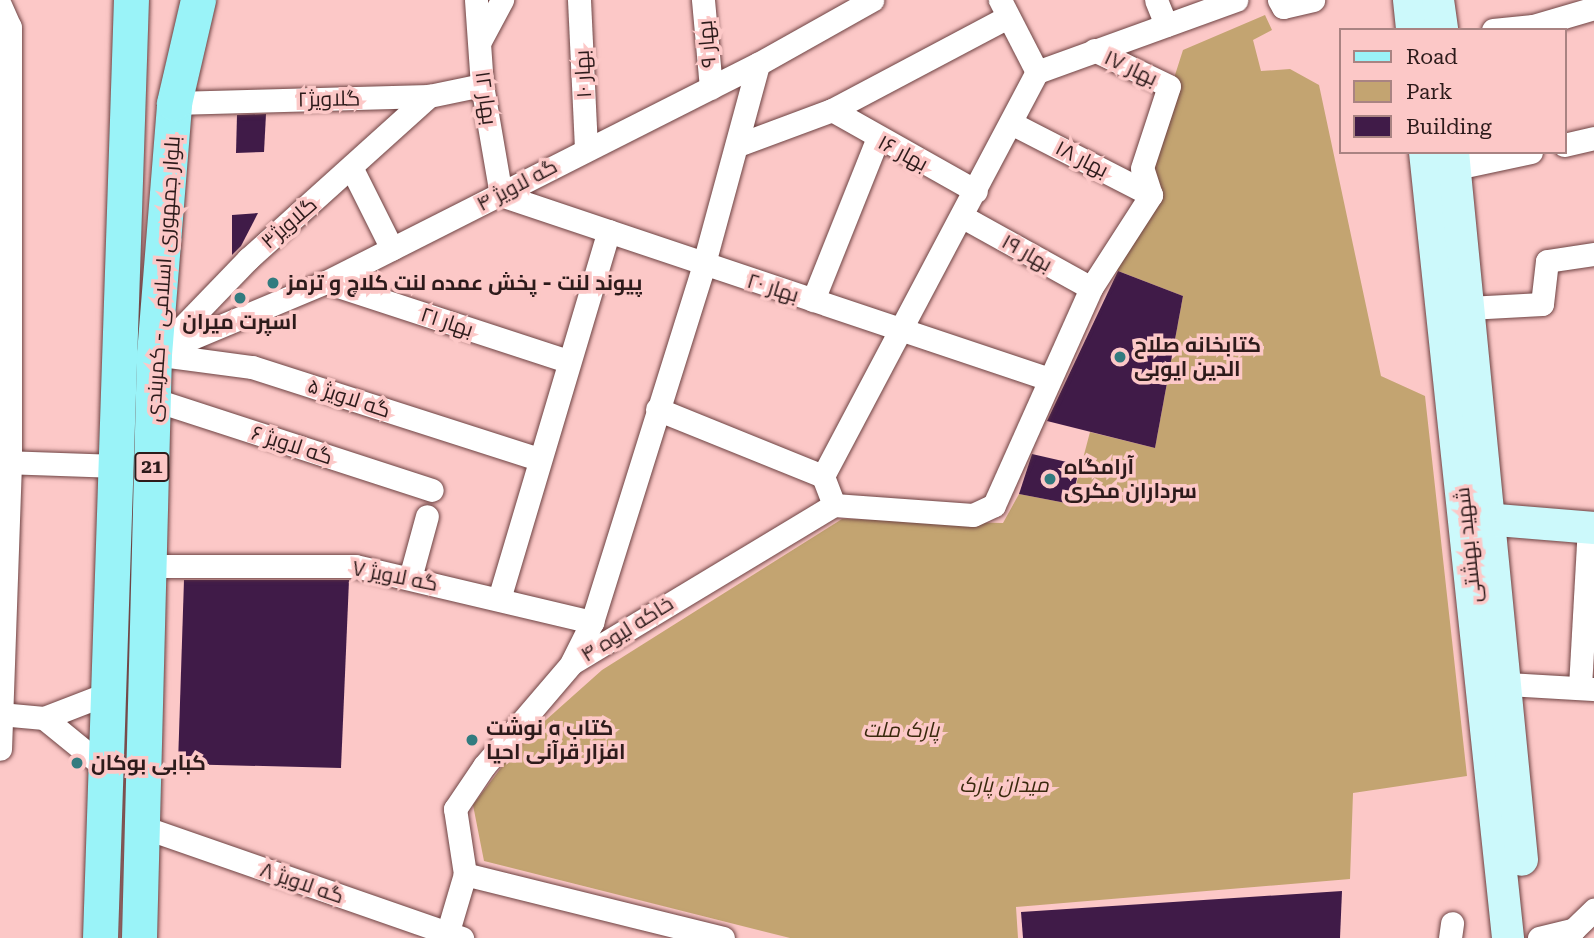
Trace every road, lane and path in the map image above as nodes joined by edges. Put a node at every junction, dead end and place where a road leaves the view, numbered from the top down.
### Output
1 (131, 0) edge
2 (198, 0) edge
3 (476, 0) edge
4 (502, 0) edge
5 (579, 0) edge
6 (703, 0) edge
7 (872, 0) edge
8 (1156, 0) edge
9 (1236, 0) edge
10 (1313, 0) edge
11 (1409, 0) edge
12 (1438, 0) edge
13 (1281, 3) edge
14 (0, 5) edge
15 (843, 8) edge
16 (1004, 8) edge
17 (1594, 8) edge
18 (1166, 26) junction
19 (1412, 28) edge
20 (1442, 28) edge
21 (1513, 28) edge
22 (480, 41) junction
23 (1094, 50) junction
24 (758, 64) junction
25 (1037, 72) junction
26 (482, 85) junction
27 (711, 88) junction
28 (429, 96) junction
29 (174, 103) junction
30 (832, 110) junction
31 (1013, 124) junction
32 (1594, 138) edge
33 (877, 140) junction
34 (738, 145) junction
35 (1566, 145) edge
36 (586, 148) junction
37 (1513, 154) edge
38 (1440, 162) edge
39 (352, 169) junction
40 (976, 191) junction
41 (501, 195) junction
42 (1151, 195) junction
43 (964, 217) junction
44 (609, 231) junction
45 (392, 249) junction
46 (1594, 254) edge
47 (703, 267) junction
48 (326, 282) junction
49 (1090, 288) junction
50 (813, 300) junction
51 (1468, 308) junction
52 (904, 329) junction
53 (154, 354) junction
54 (568, 361) junction
55 (1046, 378) junction
56 (152, 399) junction
57 (657, 409) junction
58 (539, 459) junction
59 (5, 463) edge
60 (113, 466) junction
61 (823, 476) junction
62 (432, 490) dead end
63 (834, 505) junction
64 (427, 516) dead end
65 (1478, 518) junction
66 (1591, 528) edge
67 (152, 566) junction
68 (410, 578) junction
69 (499, 598) junction
70 (592, 622) junction
71 (572, 663) junction
72 (1506, 684) junction
73 (1587, 688) edge
74 (106, 694) junction
75 (2, 715) edge
76 (44, 718) junction
77 (0, 749) edge
78 (104, 766) junction
79 (143, 827) junction
80 (465, 874) junction
81 (1594, 910) edge
82 (452, 936) edge
83 (100, 938) edge
84 (139, 938) edge
85 (723, 938) edge
86 (1508, 938) edge
87 (1530, 938) edge
88 (1539, 938) edge

1 - 60 main road, بلوار جمهوری اسلامی - کمربندی / 21
2 - 29 main road, بلوار جمهوری اسلامی - کمربندی / 21
3 - 22 street, بهار ۱۲
4 - 22 street
5 - 36 street, بهار ۱۰
6 - 27 street, بهار ۹
7 - 15 street, گه لاویژ ۴
8 - 18 street
9 - 18 street
10 - 13 street
11 - 19 main road
12 - 20 main road
14 - 59 street
15 - 24 street, گه لاویژ ۴
16 - 25 street
16 - 30 street
17 - 21 street
18 - 23 street
22 - 26 street, بهار ۱۲
23 - 25 street
23 - 42 street, بهار ۱۷
24 - 27 street, گه لاویژ ۴
24 - 34 street
25 - 31 street
26 - 28 street, گلاویژ۲
26 - 41 street, بهار ۱۲
27 - 36 street, گه لاویژ ۴
28 - 29 street, گلاویژ۲
28 - 39 street, گلاویژ۳
29 - 53 main road, بلوار جمهوری اسلامی - کمربندی / 21
30 - 33 street, بهار ۱۶
30 - 34 street
31 - 40 street
31 - 42 street, بهار ۱۸
32 - 35 street
33 - 40 street, بهار ۱۶
33 - 50 street
34 - 47 street
36 - 41 street, گه لاویژ ۴
37 - 38 street
38 - 51 main road, شهید بهشتی
38 - 65 main road, شهید بهشتی
39 - 45 street
39 - 53 street, گلاویژ۳
40 - 43 street
41 - 44 street, بهار ۲۰
41 - 45 street, گه لاویژ ۴
42 - 49 street
43 - 49 street, بهار ۱۹
43 - 52 street
44 - 47 street, بهار ۲۰
44 - 54 street
45 - 48 street, گه لاویژ ۴
46 - 51 street
47 - 50 street, بهار ۲۰
47 - 57 street
48 - 53 street, گه لاویژ ۴
48 - 54 street, بهار ۲۱
49 - 55 street
50 - 52 street, بهار ۲۰
51 - 65 main road, شهید بهشتی
52 - 55 street, بهار ۲۰
52 - 61 street
53 - 56 main road, بلوار جمهوری اسلامی - کمربندی / 21
53 - 58 street, گه لاویژ ۵
54 - 58 street
55 - 63 street
56 - 62 street, گه لاویژ ۶
56 - 67 main road, بلوار جمهوری اسلامی - کمربندی / 21
57 - 61 street
57 - 70 street
58 - 69 street
59 - 60 street
59 - 75 street
60 - 74 main road, بلوار جمهوری اسلامی - کمربندی / 21
61 - 63 street
63 - 71 street, خاکه لیوه ۴
64 - 68 street
65 - 66 main road
65 - 72 main road, شهید بهشتی
65 - 86 main road, شهید بهشتی
66 - 73 street
67 - 68 street, گه لاویژ ۷
67 - 79 main road, بلوار جمهوری اسلامی - کمربندی / 21
68 - 69 street, گه لاویژ ۷
69 - 70 street, گه لاویژ ۷
70 - 71 street
71 - 80 street, خاکه لیوه ۴
72 - 73 street
72 - 87 main road, شهید بهشتی
74 - 76 street
74 - 78 main road, بلوار جمهوری اسلامی - کمربندی / 21
75 - 76 street
75 - 77 street
76 - 78 street
78 - 83 main road, بلوار جمهوری اسلامی - کمربندی / 21
79 - 82 street, گه لاویژ ۸
79 - 84 main road, بلوار جمهوری اسلامی - کمربندی / 21
80 - 82 street
80 - 85 street
81 - 88 street

